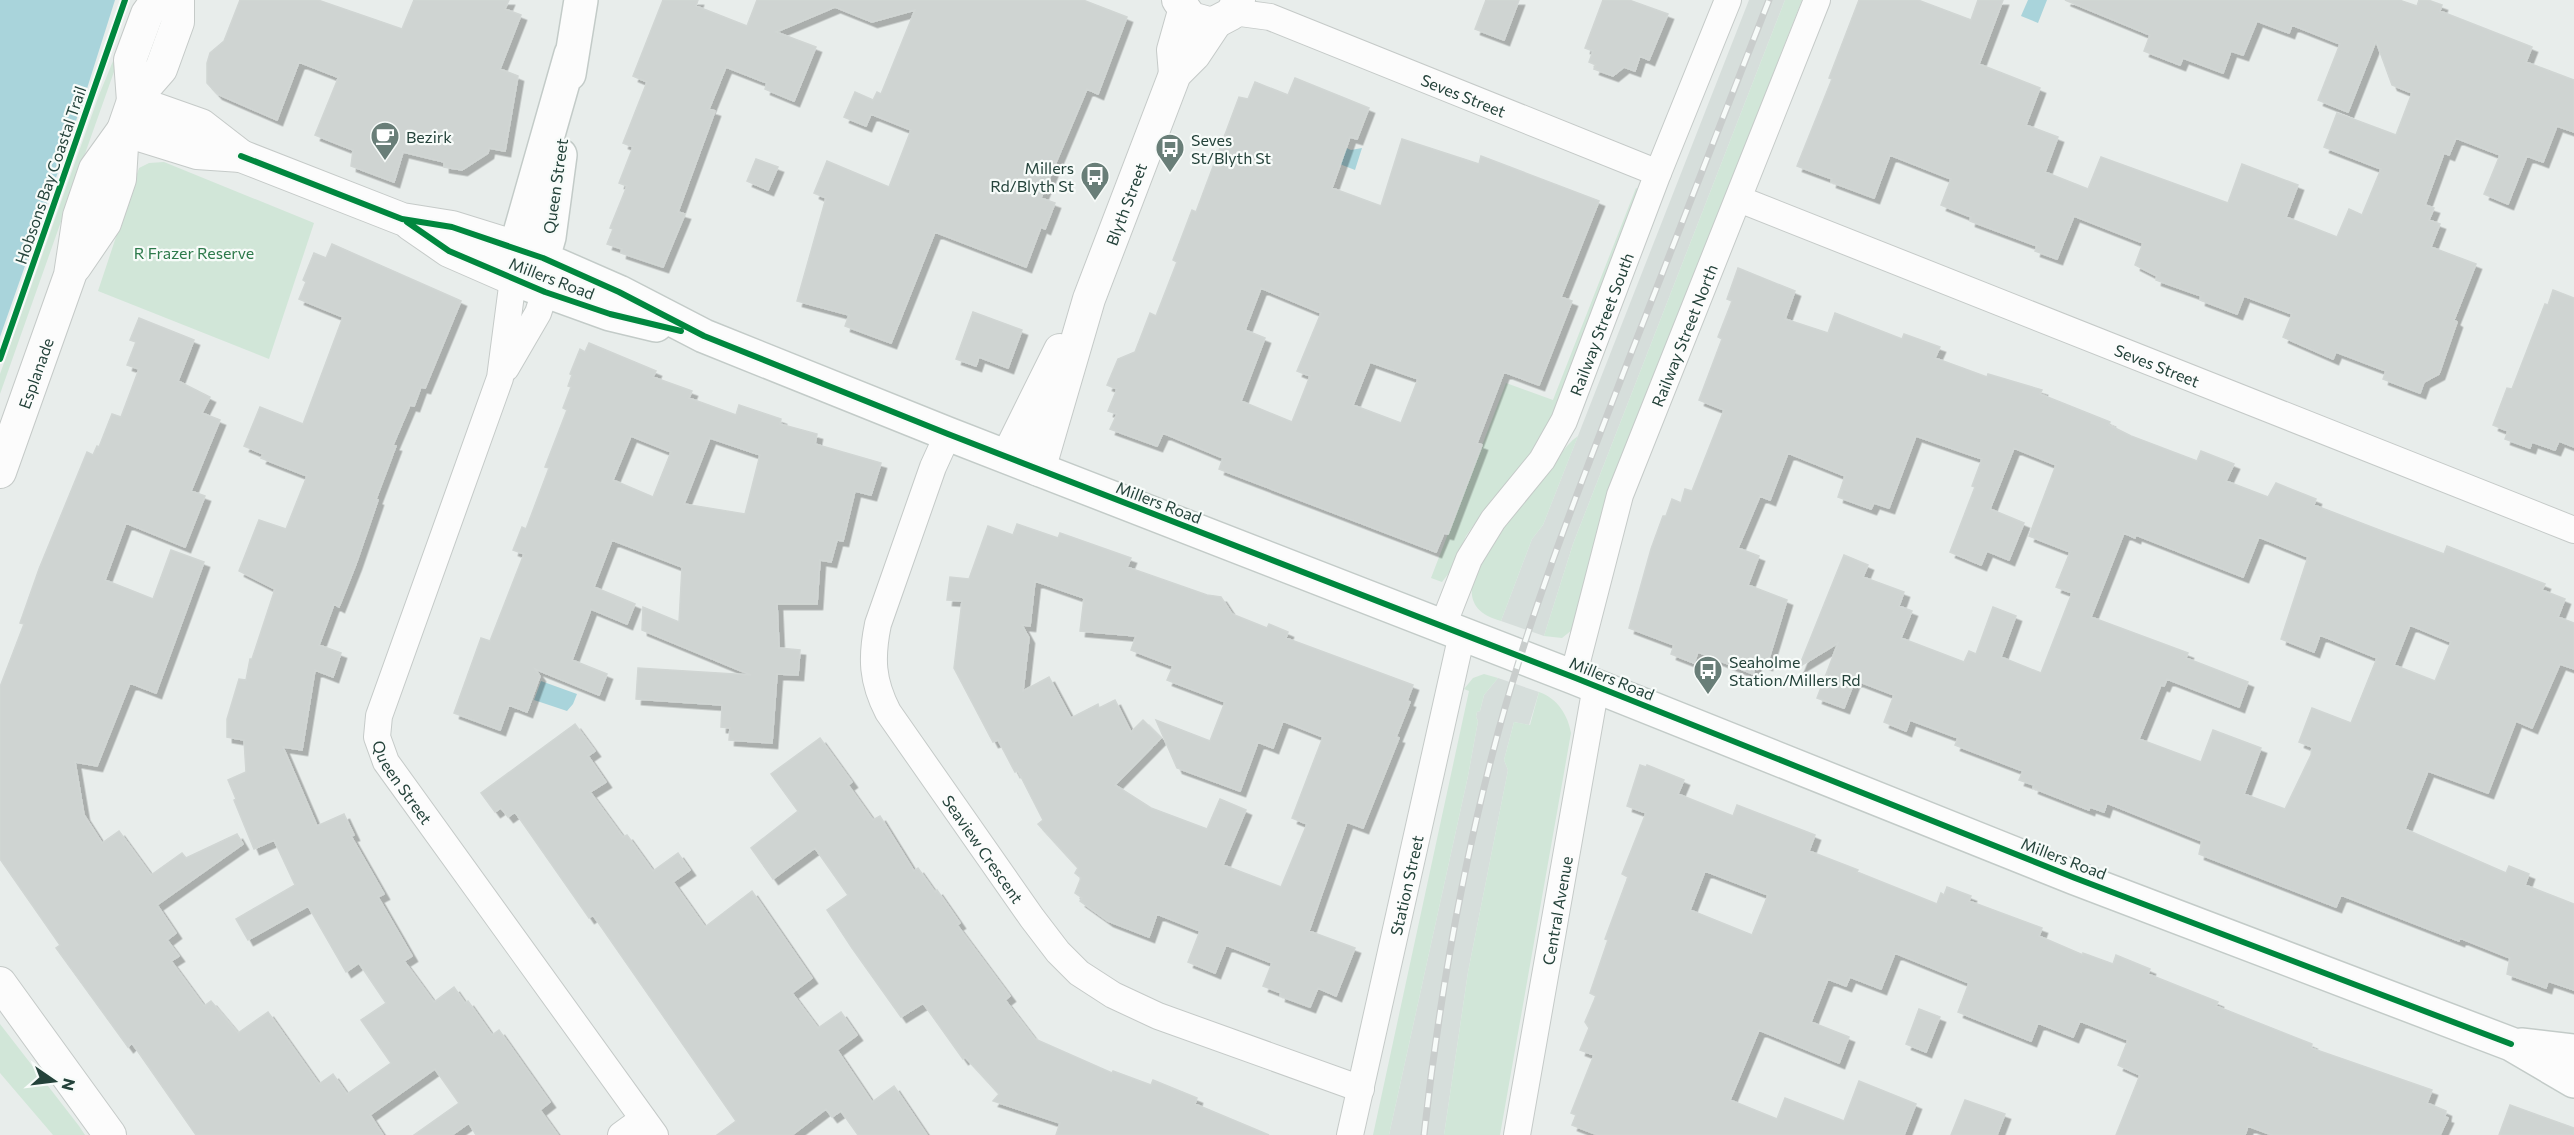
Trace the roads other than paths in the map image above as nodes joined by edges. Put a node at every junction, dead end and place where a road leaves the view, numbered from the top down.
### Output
1 (157, 0) edge
2 (178, 0) edge
3 (581, 0) edge
4 (1728, 0) edge
5 (1817, 0) edge
6 (1181, 6) edge
7 (1242, 10) edge
8 (1175, 74) junction
9 (133, 100) junction
10 (123, 130) junction
11 (241, 156) junction
12 (1658, 173) junction
13 (1739, 199) junction
14 (524, 261) junction
15 (545, 292) junction
16 (1089, 299) junction
17 (704, 336) junction
18 (500, 378) junction
19 (948, 434) junction
20 (1007, 457) junction
21 (1039, 470) junction
22 (0, 472) edge
23 (2574, 530) edge
24 (1452, 631) junction
25 (1584, 681) junction
26 (0, 983) edge
27 (2511, 1044) junction
28 (2574, 1051) edge
29 (2574, 1082) edge
30 (1361, 1089) junction
31 (649, 1127) edge
32 (110, 1135) edge
33 (621, 1135) edge
34 (1350, 1135) edge
35 (1517, 1135) edge

1 - 9 street, Esplanade
2 - 9 street, Esplanade
3 - 14 main road, Queen Street
4 - 12 street, Railway Street South
5 - 13 street, Railway Street North
6 - 7 street
6 - 8 street, Blyth Street
7 - 8 street, Blyth Street
7 - 12 street, Seves Street
8 - 16 street, Blyth Street
9 - 10 street, Esplanade
9 - 11 street, Millers Road
10 - 11 street, Millers Road
10 - 22 street, Esplanade
11 - 14 street, Millers Road
12 - 24 street, Railway Street South
13 - 23 street, Seves Street
13 - 25 street, Railway Street North
14 - 15 main road, Queen Street
14 - 17 main road, Millers Road
14 - 18 street, Queen Street
15 - 17 main road, Millers Road
15 - 18 street, Queen Street
16 - 20 street, Blyth Street
16 - 21 street, Blyth Street
17 - 19 main road, Millers Road
18 - 31 street, Queen Street
19 - 20 main road, Millers Road
19 - 30 street, Seaview Crescent
20 - 21 main road, Millers Road
21 - 24 main road, Millers Road
24 - 25 main road, Millers Road
24 - 30 street, Station Street
25 - 27 main road, Millers Road
25 - 35 street, Central Avenue
26 - 32 street
27 - 28 main road, Millers Road
27 - 29 main road, Millers Road
30 - 34 street, Station Street
31 - 33 street

